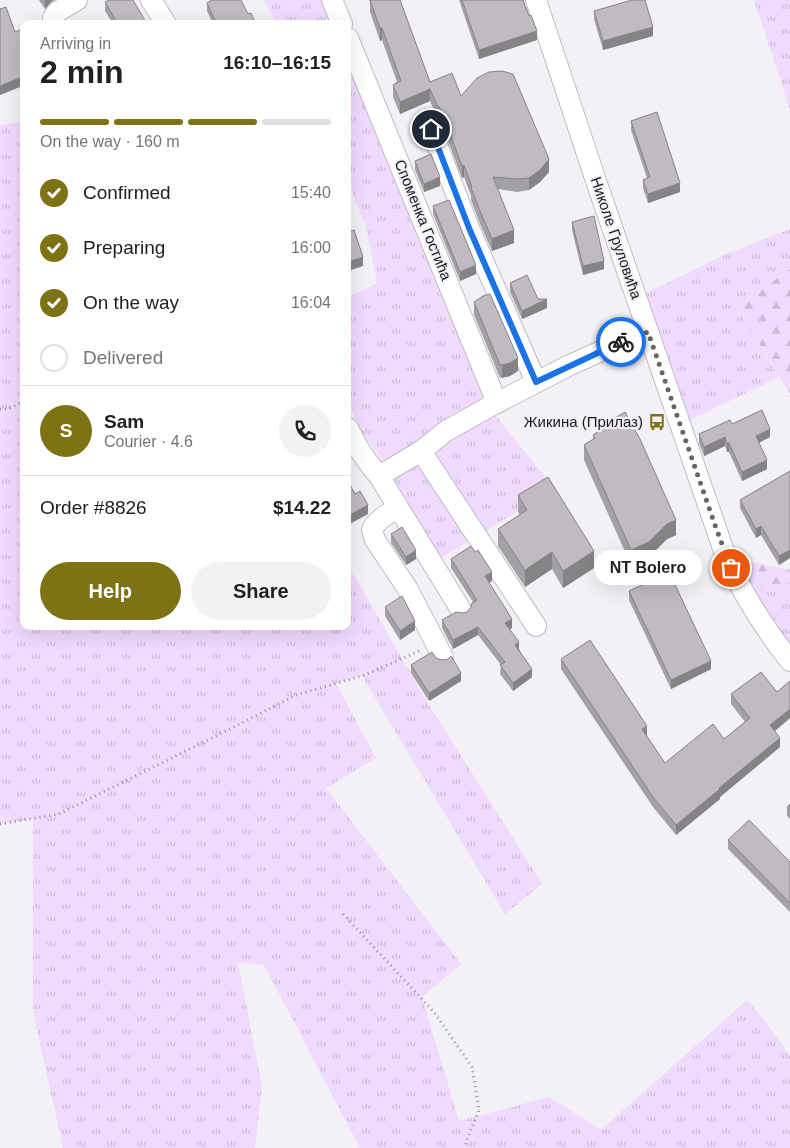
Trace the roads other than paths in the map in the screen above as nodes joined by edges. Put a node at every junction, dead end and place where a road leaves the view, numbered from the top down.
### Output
1 (77, 0) edge
2 (151, 0) edge
3 (332, 0) edge
4 (536, 0) edge
5 (53, 20) edge
6 (164, 20) edge
7 (340, 20) edge
8 (351, 45) edge
9 (431, 129) dead end
10 (648, 332) junction
11 (536, 382) junction
12 (497, 402) junction
13 (351, 435) edge
14 (421, 451) junction
15 (379, 476) junction
16 (398, 508) junction
17 (462, 610) dead end
18 (536, 626) dead end
19 (440, 651) road end
20 (790, 661) edge

1 - 5 street
2 - 6 street
3 - 7 street
4 - 10 street, Николе Груловића
8 - 12 street, Споменка Гостића
9 - 11 street
10 - 11 street
10 - 20 street, Николе Груловића
11 - 12 street
12 - 14 street
13 - 15 street
14 - 15 street
14 - 18 street
15 - 16 street
16 - 17 street
16 - 19 street

